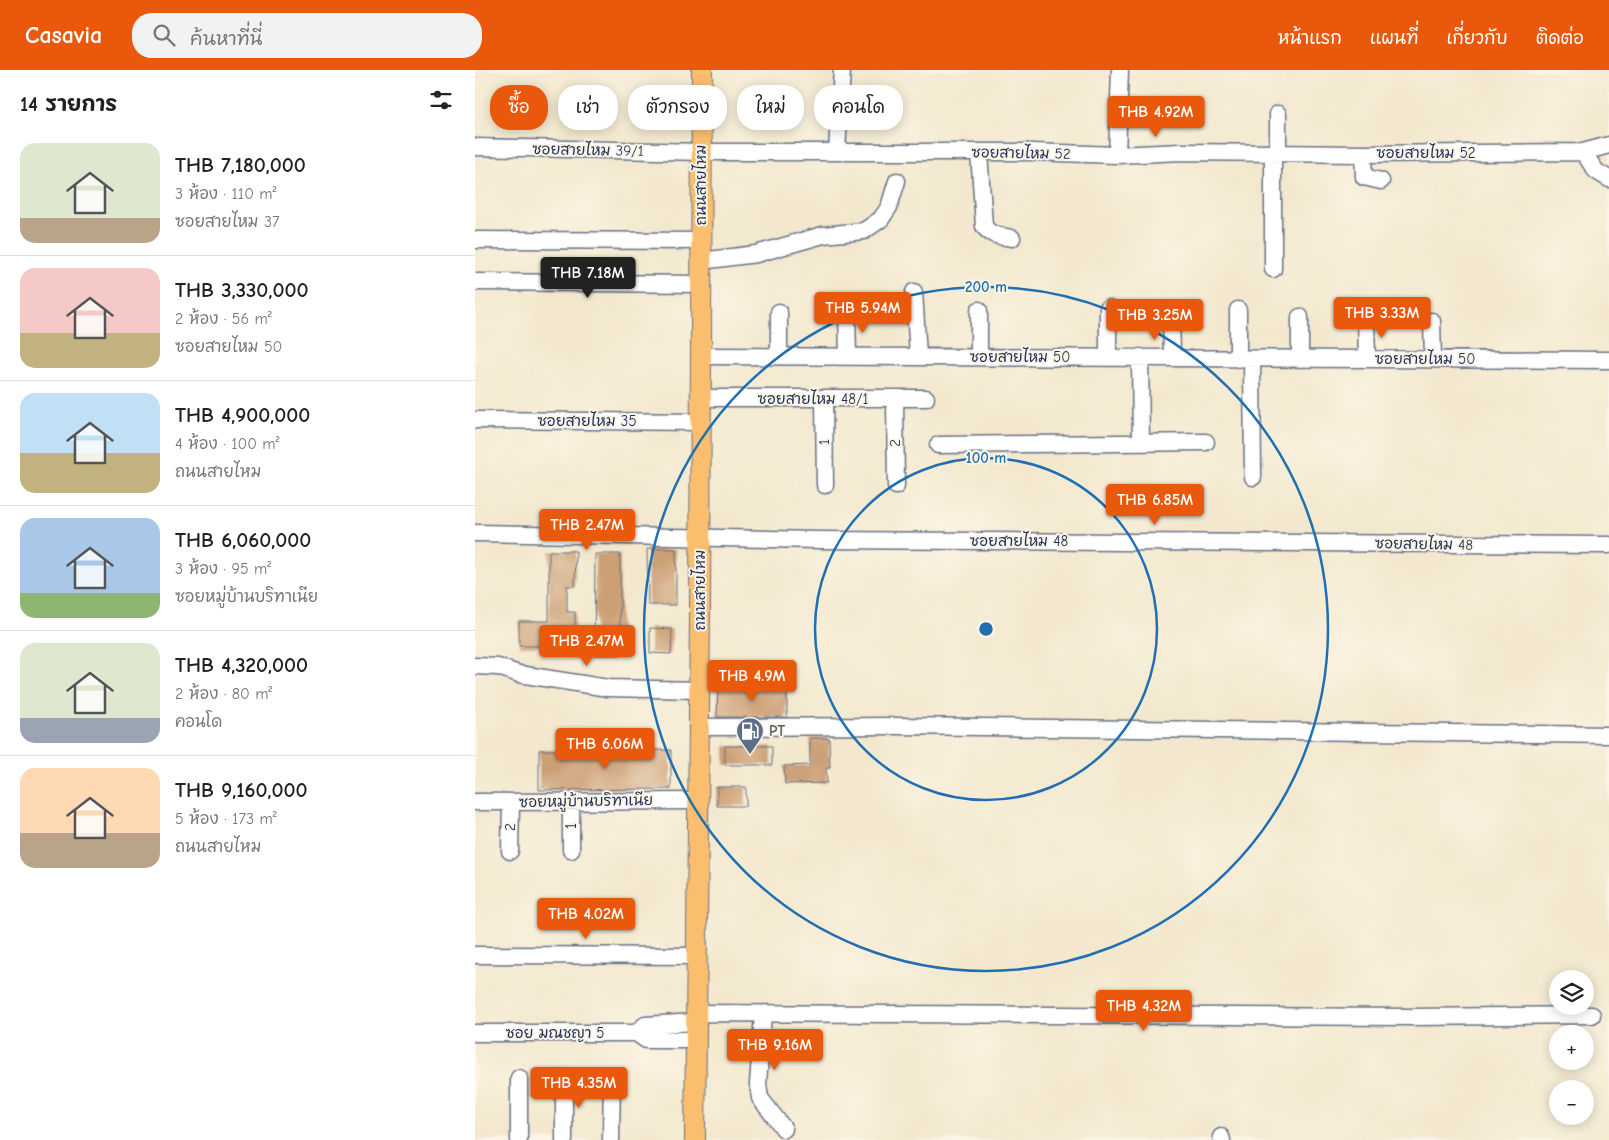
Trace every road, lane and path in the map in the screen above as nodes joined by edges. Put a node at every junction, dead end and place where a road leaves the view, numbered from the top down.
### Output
1 (702, 70) edge
2 (842, 70) edge
3 (1120, 70) edge
4 (1278, 114) dead end
5 (1609, 145) edge
6 (475, 147) edge
7 (837, 151) junction
8 (701, 152) junction
9 (979, 152) junction
10 (1583, 152) junction
11 (1276, 153) junction
12 (1363, 154) junction
13 (1117, 155) junction
14 (1609, 179) edge
15 (897, 181) dead end
16 (1381, 181) dead end
17 (1012, 238) dead end
18 (475, 240) edge
19 (701, 241) junction
20 (701, 261) junction
21 (1273, 269) dead end
22 (475, 282) edge
23 (701, 284) junction
24 (914, 292) dead end
25 (1108, 308) dead end
26 (979, 310) dead end
27 (1238, 310) dead end
28 (779, 312) dead end
29 (847, 312) dead end
30 (1171, 312) dead end
31 (1301, 317) dead end
32 (1366, 319) dead end
33 (1432, 321) dead end
34 (701, 356) junction
35 (779, 356) junction
36 (918, 356) junction
37 (848, 357) junction
38 (979, 357) junction
39 (1108, 357) junction
40 (1140, 357) junction
41 (1172, 357) junction
42 (1245, 359) junction
43 (1300, 359) junction
44 (1367, 359) junction
45 (1433, 360) junction
46 (1609, 360) edge
47 (700, 398) junction
48 (925, 398) dead end
49 (824, 399) junction
50 (895, 399) junction
51 (475, 420) edge
52 (700, 422) junction
53 (1206, 442) dead end
54 (1141, 443) junction
55 (938, 445) dead end
56 (1253, 477) dead end
57 (825, 485) dead end
58 (896, 486) dead end
59 (475, 533) edge
60 (700, 538) junction
61 (1609, 545) edge
62 (475, 666) edge
63 (699, 690) junction
64 (698, 727) junction
65 (1609, 735) edge
66 (698, 801) junction
67 (475, 802) edge
68 (511, 802) junction
69 (571, 802) junction
70 (571, 850) dead end
71 (510, 851) dead end
72 (475, 955) edge
73 (696, 956) junction
74 (763, 1014) junction
75 (1593, 1015) dead end
76 (696, 1025) junction
77 (475, 1032) edge
78 (519, 1078) dead end
79 (563, 1078) dead end
80 (612, 1078) dead end
81 (784, 1129) dead end
82 (519, 1140) edge
83 (564, 1140) edge
84 (611, 1140) edge
85 (695, 1140) edge

1 - 8 main road, ถนนสายไหม
2 - 7 street
3 - 13 street
4 - 11 street
5 - 10 street, ซอยสายไหม 52
6 - 8 street, ซอยสายไหม 39/1
7 - 8 street, ซอยสายไหม 52
7 - 9 street, ซอยสายไหม 52
8 - 19 main road, ถนนสายไหม
9 - 13 street, ซอยสายไหม 52
9 - 17 street
10 - 12 street, ซอยสายไหม 52
10 - 14 street
11 - 12 street, ซอยสายไหม 52
11 - 13 street, ซอยสายไหม 52
11 - 21 street
12 - 16 street
15 - 20 street
18 - 19 street
19 - 20 main road, ถนนสายไหม
20 - 23 main road, ถนนสายไหม
22 - 23 street
23 - 34 main road, ถนนสายไหม
24 - 36 street
25 - 39 street
26 - 38 street
27 - 42 street
28 - 35 street
29 - 37 street
30 - 41 street
31 - 43 street
32 - 44 street
33 - 45 street
34 - 35 street, ซอยสายไหม 50
34 - 47 main road, ถนนสายไหม
35 - 37 street, ซอยสายไหม 50
36 - 37 street, ซอยสายไหม 50
36 - 38 street, ซอยสายไหม 50
38 - 39 street, ซอยสายไหม 50
39 - 40 street, ซอยสายไหม 50
40 - 41 street, ซอยสายไหม 50
40 - 54 street
41 - 42 street, ซอยสายไหม 50
42 - 43 street, ซอยสายไหม 50
42 - 56 street
43 - 44 street, ซอยสายไหม 50
44 - 45 street, ซอยสายไหม 50
45 - 46 street, ซอยสายไหม 50
47 - 49 street, ซอยสายไหม 48/1
47 - 52 main road, ถนนสายไหม
48 - 50 street, ซอยสายไหม 48/1
49 - 50 street, ซอยสายไหม 48/1
49 - 57 street, 1
50 - 58 street, 2
51 - 52 street, ซอยสายไหม 35
52 - 60 main road, ถนนสายไหม
53 - 54 street
54 - 55 street
59 - 60 street, ซอยสายไหม 48
60 - 61 street, ซอยสายไหม 48
60 - 63 main road, ถนนสายไหม
62 - 63 street
63 - 64 main road, ถนนสายไหม
64 - 65 street
64 - 66 main road, ถนนสายไหม
66 - 69 street, ซอยหมู่บ้านบริทาเนีย
66 - 73 main road, ถนนสายไหม
67 - 68 street, ซอยหมู่บ้านบริทาเนีย
68 - 69 street, ซอยหมู่บ้านบริทาเนีย
68 - 71 street, 2
69 - 70 street, 1
72 - 73 street
73 - 76 main road, ถนนสายไหม
74 - 75 street, ซอย มณชญา 5
74 - 76 street, ซอย มณชญา 5
74 - 81 street
76 - 77 street, ซอย มณชญา 5
76 - 85 main road, ถนนสายไหม
78 - 82 street
79 - 83 street
80 - 84 street

